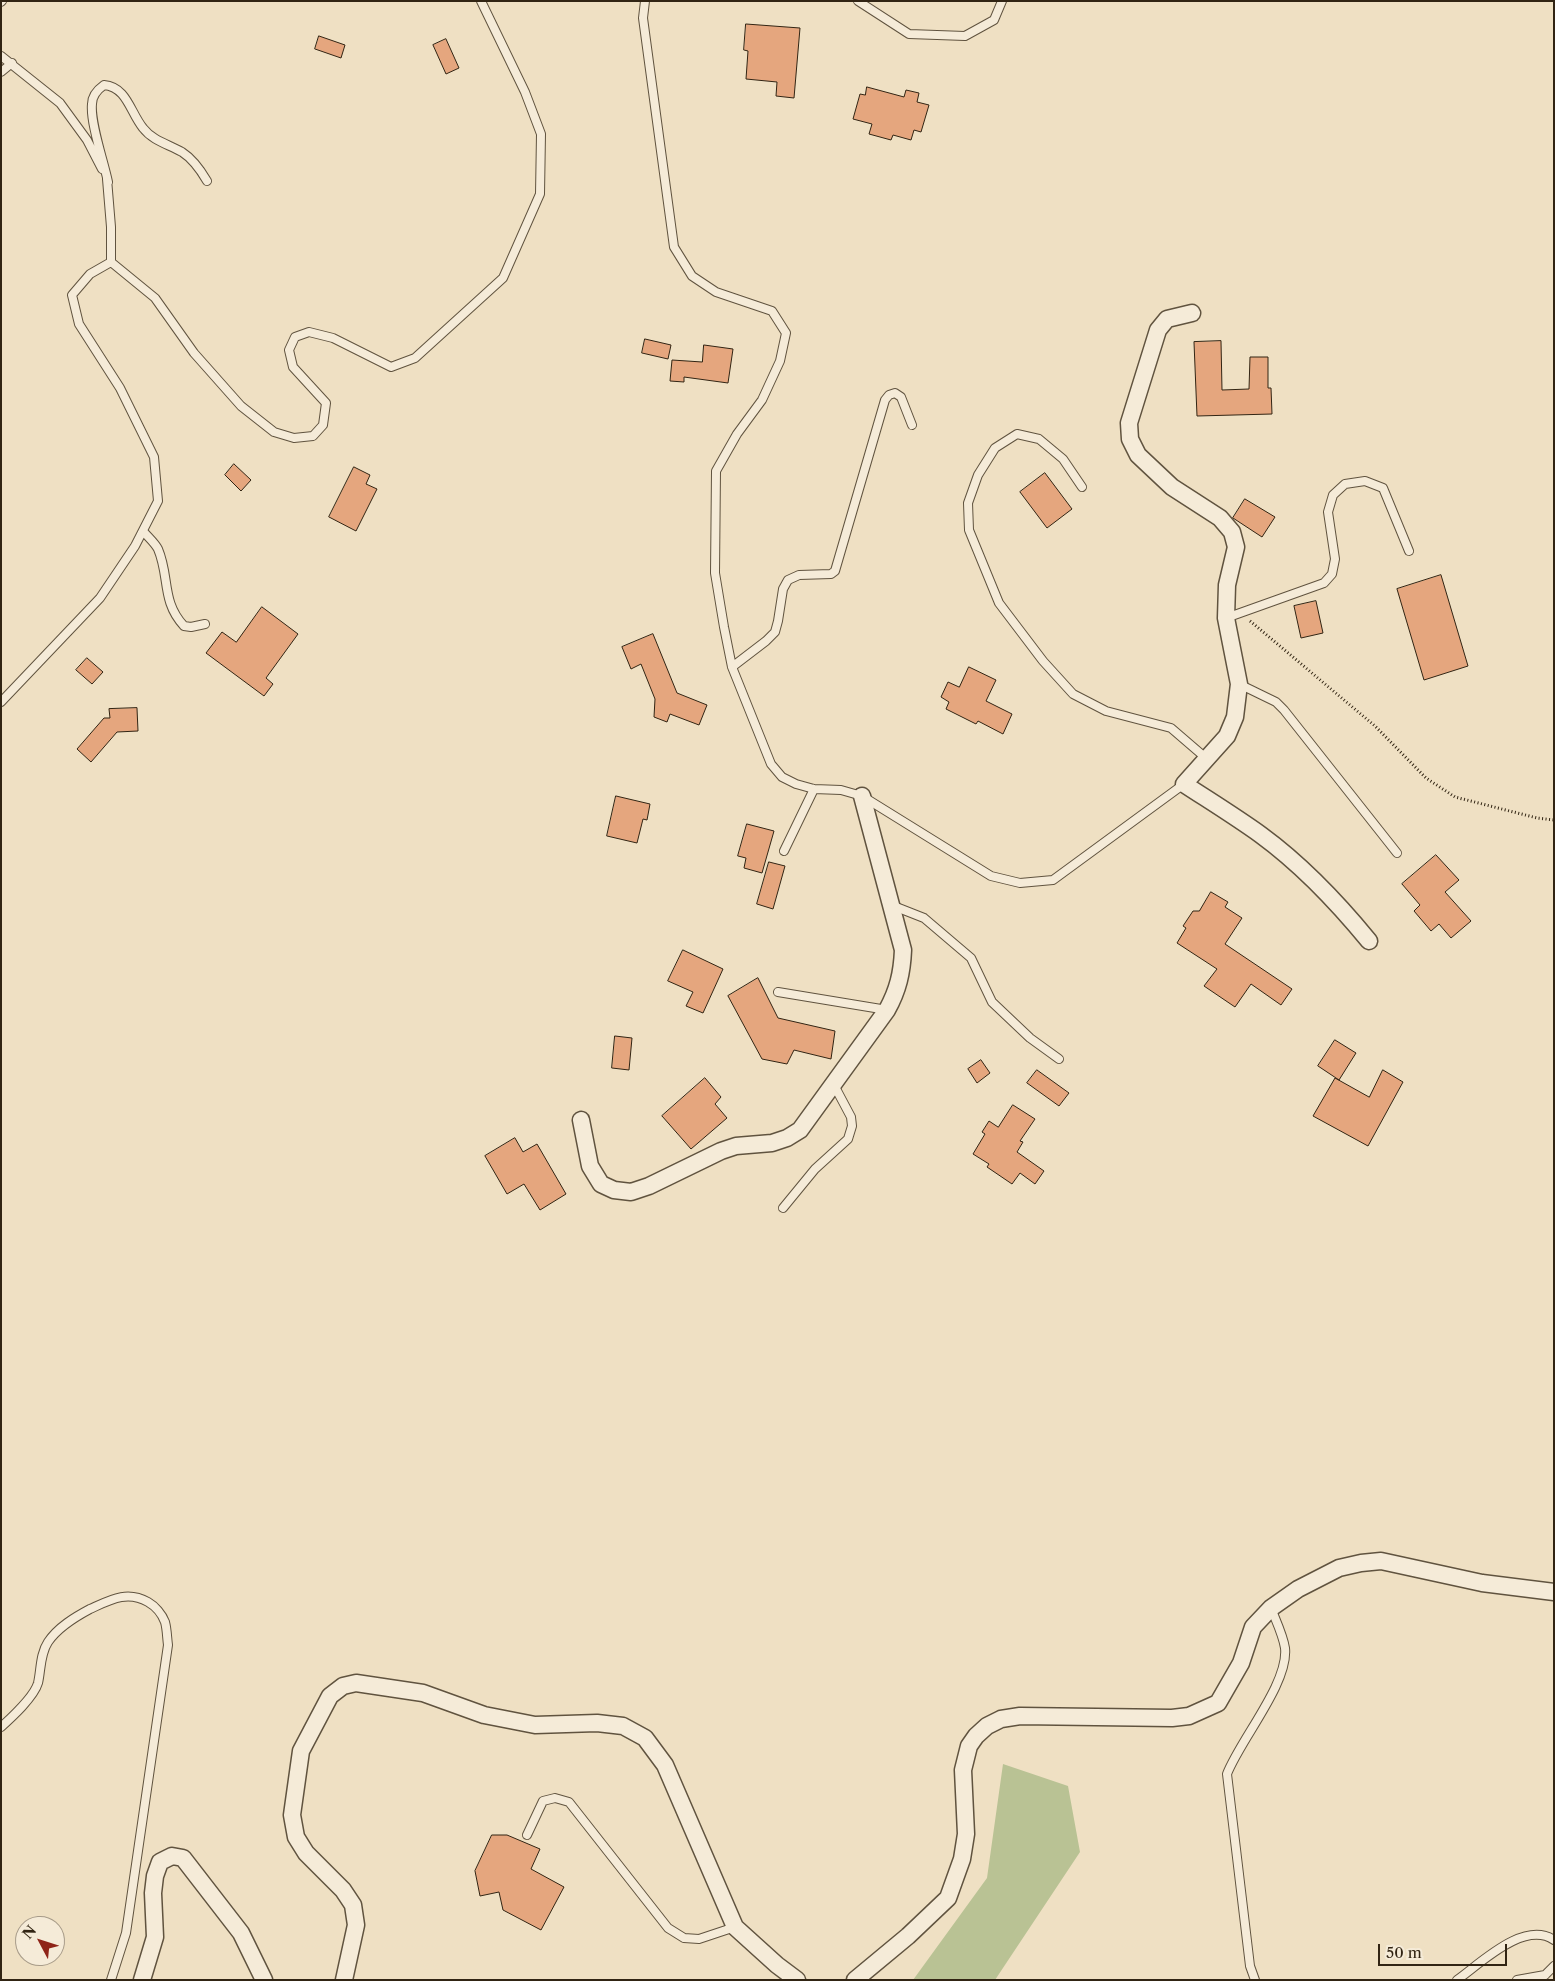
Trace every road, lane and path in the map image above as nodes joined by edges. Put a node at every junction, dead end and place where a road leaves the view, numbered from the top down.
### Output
1 (481, 1) edge
2 (645, 1) edge
3 (858, 1) edge
4 (1002, 1) edge
5 (1, 56) edge
6 (12, 63) junction
7 (1, 72) edge
8 (207, 180) dead end
9 (108, 182) junction
10 (111, 262) junction
11 (1192, 313) dead end
12 (912, 425) dead end
13 (1082, 488) dead end
14 (143, 531) junction
15 (1409, 551) dead end
16 (1243, 612) junction
17 (1226, 618) junction
18 (206, 624) dead end
19 (732, 667) junction
20 (1239, 684) junction
21 (1, 702) edge
22 (1207, 759) junction
23 (1184, 784) junction
24 (814, 789) junction
25 (862, 796) junction
26 (1554, 820) edge
27 (784, 852) dead end
28 (1397, 853) dead end
29 (889, 904) junction
30 (1369, 941) dead end
31 (778, 992) dead end
32 (887, 1010) junction
33 (1059, 1059) dead end
34 (833, 1083) junction
35 (581, 1120) dead end
36 (784, 1208) dead end
37 (1554, 1592) edge
38 (1272, 1608) junction
39 (1, 1727) edge
40 (527, 1835) dead end
41 (735, 1927) junction
42 (1554, 1940) edge
43 (1554, 1966) edge
44 (1543, 1977) edge
45 (111, 1980) edge
46 (142, 1980) edge
47 (264, 1980) edge
48 (344, 1980) edge
49 (797, 1980) edge
50 (855, 1980) edge
51 (1255, 1980) edge
52 (1457, 1980) edge
53 (1516, 1980) edge

1 - 10 lane
2 - 19 lane
3 - 4 lane
5 - 6 lane
6 - 7 lane
6 - 9 lane
8 - 9 lane
9 - 10 lane
10 - 14 lane
11 - 17 street
12 - 19 lane
13 - 22 lane
14 - 18 lane
14 - 21 lane
15 - 16 lane
16 - 17 lane
16 - 26 path
17 - 20 street
19 - 24 lane
20 - 22 street
20 - 28 lane
22 - 23 street
23 - 25 lane
23 - 30 street
24 - 25 lane
24 - 27 lane
25 - 29 street
29 - 32 street
29 - 33 lane
31 - 32 lane
32 - 34 street
34 - 35 street
34 - 36 lane
37 - 38 street
38 - 50 street
38 - 51 lane
39 - 45 lane
40 - 41 lane
41 - 48 street
41 - 49 street
42 - 52 lane
43 - 44 lane
44 - 53 lane
46 - 47 street

